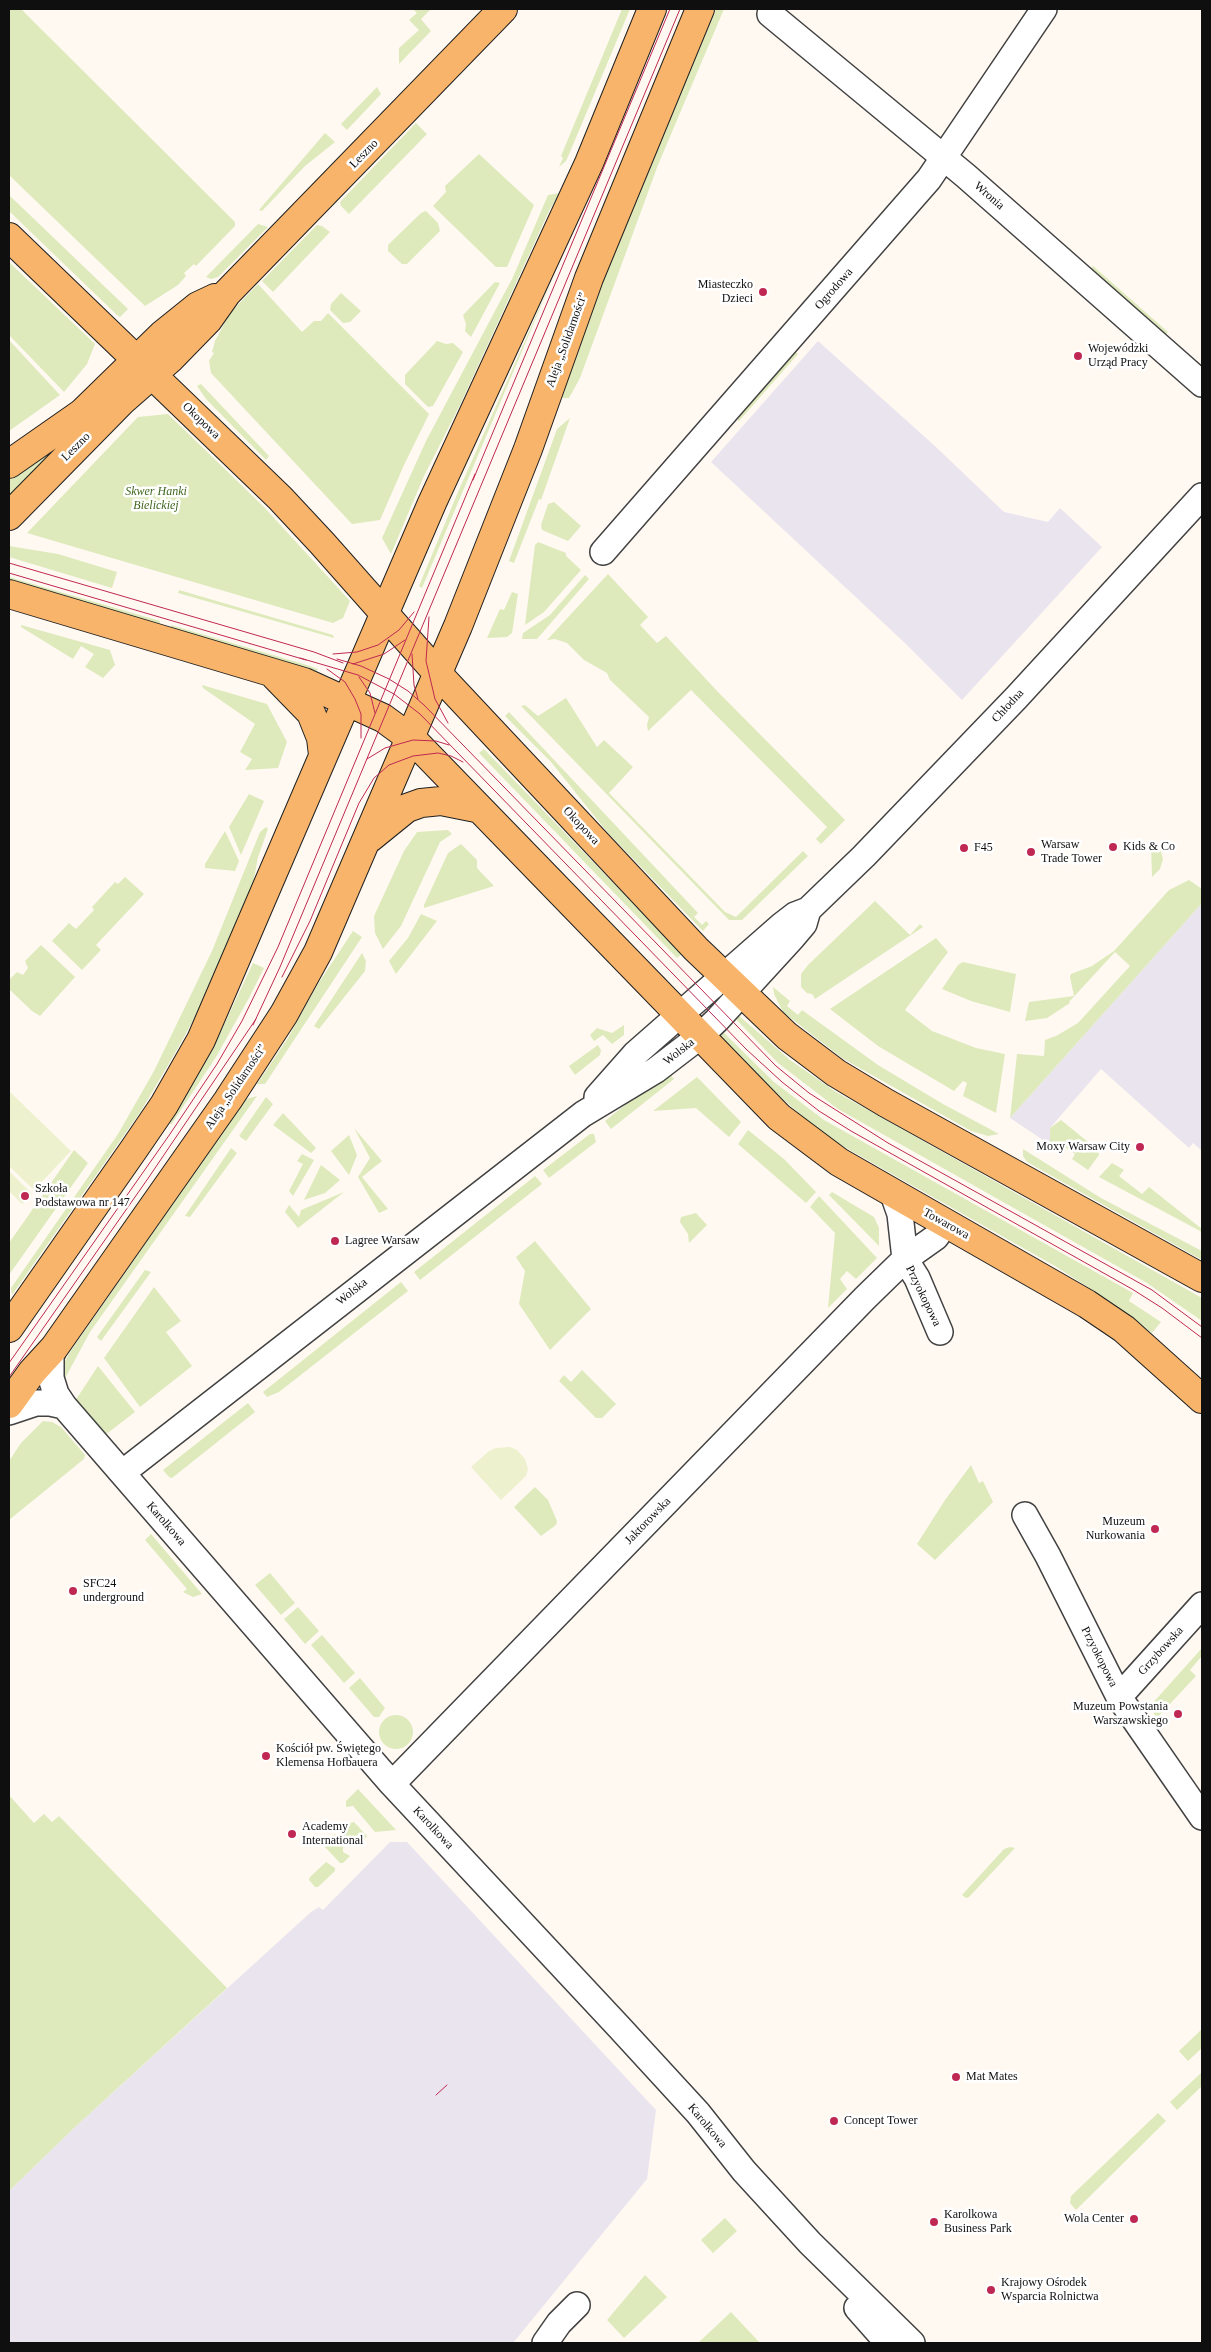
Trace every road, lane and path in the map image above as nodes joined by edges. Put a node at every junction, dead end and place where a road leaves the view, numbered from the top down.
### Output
1 (652, 9) edge
2 (700, 9) edge
3 (1044, 9) edge
4 (503, 10) edge
5 (770, 14) dead end
6 (944, 157) junction
7 (9, 237) edge
8 (145, 368) junction
9 (1202, 384) edge
10 (9, 464) edge
11 (1202, 496) edge
12 (9, 516) edge
13 (603, 552) dead end
14 (9, 594) edge
15 (384, 614) junction
16 (270, 671) junction
17 (438, 674) junction
18 (347, 700) junction
19 (410, 738) junction
20 (323, 755) junction
21 (476, 808) junction
22 (366, 842) junction
23 (733, 985) junction
24 (702, 997) joint
25 (679, 1016) junction
26 (720, 1017) joint
27 (699, 1037) junction
28 (582, 1114) junction
29 (893, 1194) junction
30 (946, 1224) junction
31 (905, 1259) junction
32 (1202, 1278) edge
33 (9, 1328) edge
34 (940, 1332) dead end
35 (54, 1348) junction
36 (1202, 1400) edge
37 (9, 1404) edge
38 (64, 1406) junction
39 (9, 1412) edge
40 (122, 1473) junction
41 (1025, 1515) dead end
42 (1202, 1605) edge
43 (1119, 1697) junction
44 (392, 1784) junction
45 (1202, 1817) edge
46 (810, 2243) junction
47 (545, 2343) edge
48 (562, 2343) edge
49 (888, 2343) edge
50 (912, 2343) edge

1 - 15 main road
2 - 17 main road, Aleja „Solidarności”
3 - 6 street, Ogrodowa
4 - 8 main road, Leszno
5 - 6 street, Wronia
6 - 9 street, Wronia
6 - 13 street, Ogrodowa
7 - 8 main road, Okopowa
8 - 10 main road, Leszno
8 - 12 main road, Leszno
8 - 15 main road, Okopowa
11 - 23 street, Chłodna
14 - 16 main road
15 - 17 main road, Okopowa
15 - 18 main road
16 - 18 main road
16 - 20 main road
17 - 19 main road, Aleja „Solidarności”
17 - 23 main road, Okopowa
18 - 19 main road
18 - 20 main road
19 - 21 main road
19 - 22 main road, Aleja „Solidarności”
20 - 33 main road
21 - 22 main road
21 - 25 main road
22 - 35 main road, Aleja „Solidarności”
23 - 24 street, Chłodna
23 - 26 street, Chłodna
23 - 32 main road
24 - 25 street, Wolska
25 - 27 main road
25 - 28 street, Wolska
26 - 27 street, Wolska
27 - 28 street, Wolska
27 - 29 main road, Towarowa
28 - 40 street, Wolska
29 - 30 main road, Towarowa
29 - 31 street
30 - 31 street, Jaktorowska
30 - 36 main road, Towarowa
31 - 34 street, Przyokopowa
31 - 44 street, Jaktorowska
35 - 37 main road, Aleja „Solidarności”
35 - 38 street, Karolkowa
38 - 39 street
38 - 40 street, Karolkowa
40 - 44 street, Karolkowa
41 - 43 street, Przyokopowa
42 - 43 street, Grzybowska
43 - 45 street, Przyokopowa
44 - 46 street, Karolkowa
46 - 49 street, Karolkowa
46 - 50 street, Karolkowa
47 - 48 street

